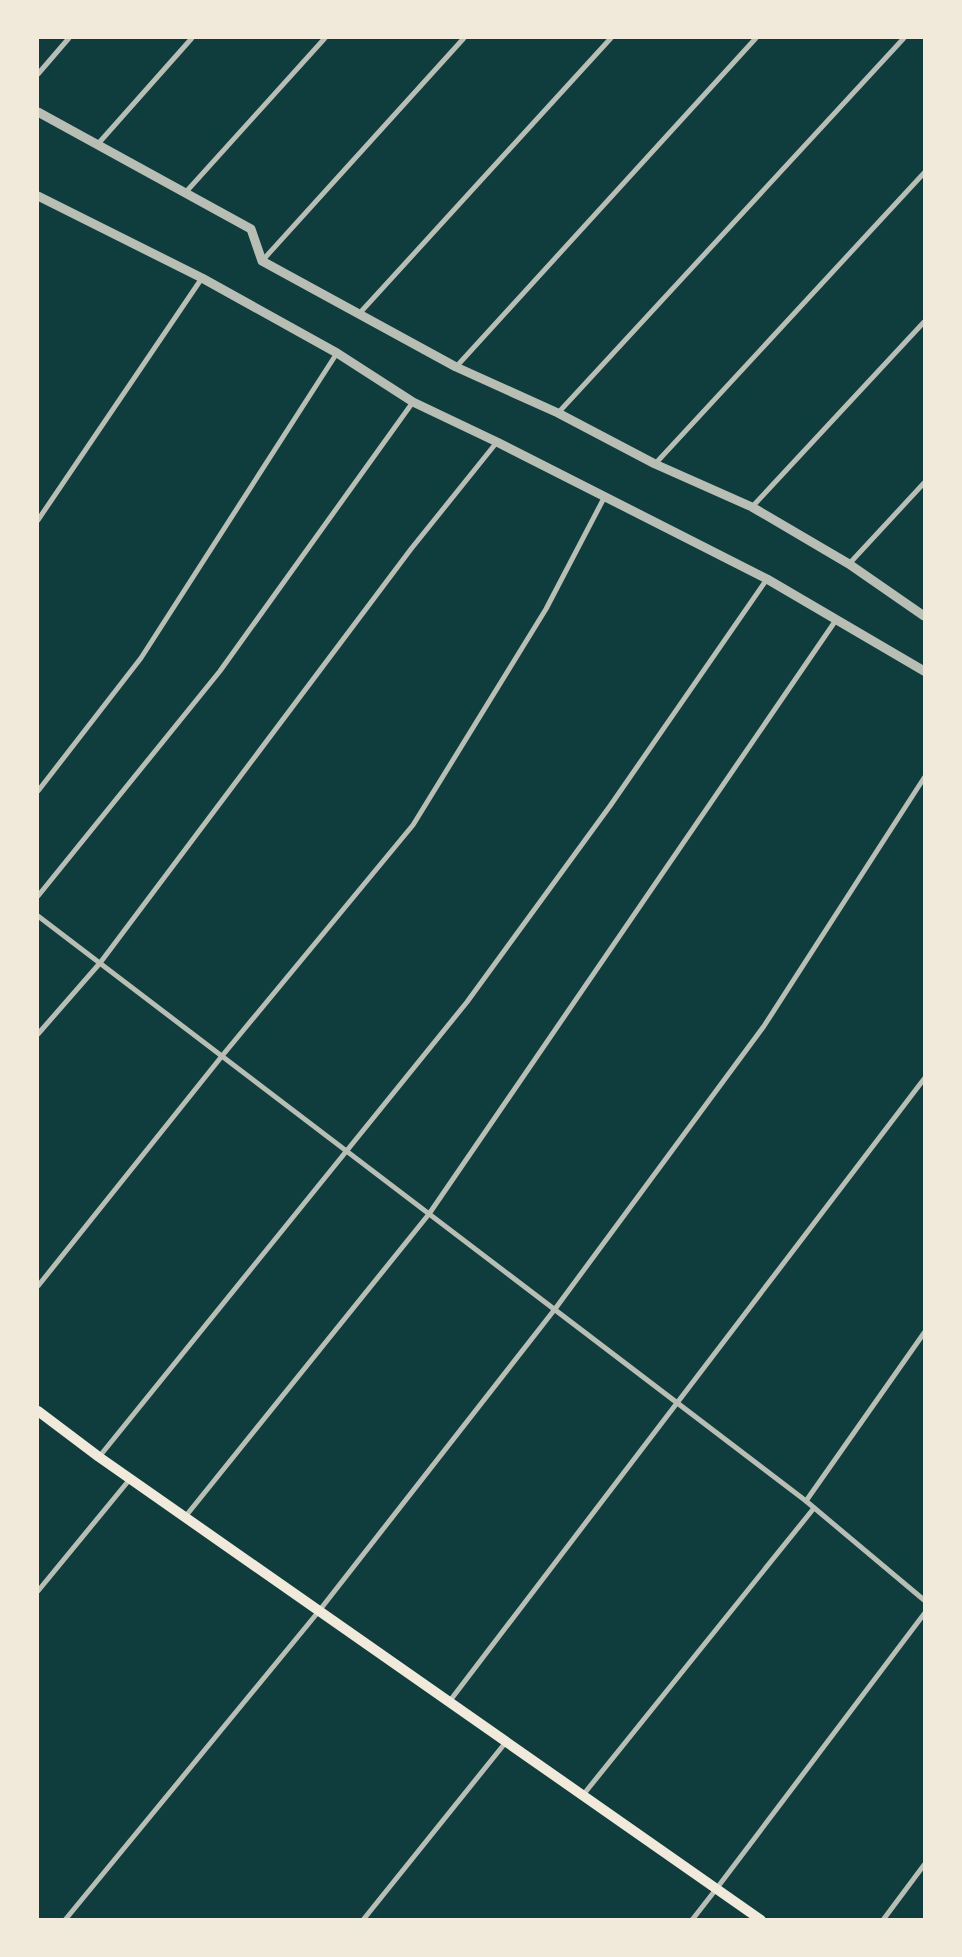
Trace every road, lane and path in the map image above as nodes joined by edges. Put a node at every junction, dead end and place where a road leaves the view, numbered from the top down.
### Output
1 (69, 38) edge
2 (192, 38) edge
3 (325, 38) edge
4 (464, 38) edge
5 (611, 38) edge
6 (756, 38) edge
7 (904, 38) edge
8 (38, 74) edge
9 (38, 112) edge
10 (97, 145) junction
11 (924, 173) edge
12 (185, 193) junction
13 (38, 196) edge
14 (262, 261) junction
15 (202, 278) junction
16 (358, 315) junction
17 (924, 322) edge
18 (338, 353) junction
19 (456, 367) junction
20 (413, 402) junction
21 (558, 413) junction
22 (497, 442) junction
23 (655, 464) junction
24 (924, 484) edge
25 (604, 498) junction
26 (752, 507) junction
27 (38, 520) edge
28 (849, 564) junction
29 (767, 579) junction
30 (924, 616) edge
31 (836, 620) junction
32 (924, 671) edge
33 (924, 778) edge
34 (38, 791) edge
35 (38, 896) edge
36 (38, 916) edge
37 (100, 963) junction
38 (38, 1034) edge
39 (222, 1056) junction
40 (924, 1079) edge
41 (347, 1151) junction
42 (429, 1214) junction
43 (38, 1286) edge
44 (555, 1309) junction
45 (924, 1333) edge
46 (678, 1404) junction
47 (38, 1411) edge
48 (99, 1457) junction
49 (130, 1478) junction
50 (806, 1501) junction
51 (814, 1508) junction
52 (185, 1517) junction
53 (38, 1591) edge
54 (923, 1597) edge
55 (319, 1610) junction
56 (924, 1614) edge
57 (450, 1702) junction
58 (506, 1742) junction
59 (583, 1795) junction
60 (924, 1865) edge
61 (718, 1888) junction
62 (65, 1920) edge
63 (363, 1920) edge
64 (692, 1920) edge
65 (761, 1920) edge
66 (883, 1920) edge

1 - 8 street
2 - 10 street
3 - 12 street
4 - 14 street
5 - 16 street
6 - 19 street
7 - 21 street
9 - 10 street
10 - 12 street
11 - 23 street
12 - 14 street
13 - 15 street
14 - 16 street
15 - 18 street
15 - 27 street
16 - 19 street
17 - 26 street
18 - 20 street
18 - 34 street
19 - 21 street
20 - 22 street
20 - 35 street
21 - 23 street
22 - 25 street
22 - 37 street
23 - 26 street
24 - 28 street
25 - 29 street
25 - 39 street
26 - 28 street
28 - 30 street
29 - 31 street
29 - 41 street
31 - 32 street
31 - 42 street
33 - 44 street
36 - 37 street
37 - 38 street
37 - 39 street
39 - 41 street
39 - 43 street
40 - 46 street
41 - 42 street
41 - 48 street
42 - 44 street
42 - 52 street
44 - 46 street
44 - 55 street
45 - 50 street
46 - 50 street
46 - 57 street
47 - 48 main road
48 - 49 main road
49 - 52 main road
49 - 53 street
50 - 51 street
51 - 54 street
51 - 59 street
52 - 55 main road
55 - 57 main road
55 - 62 street
56 - 61 street
57 - 58 main road
58 - 59 main road
58 - 63 street
59 - 61 main road
60 - 66 street
61 - 64 street
61 - 65 main road

